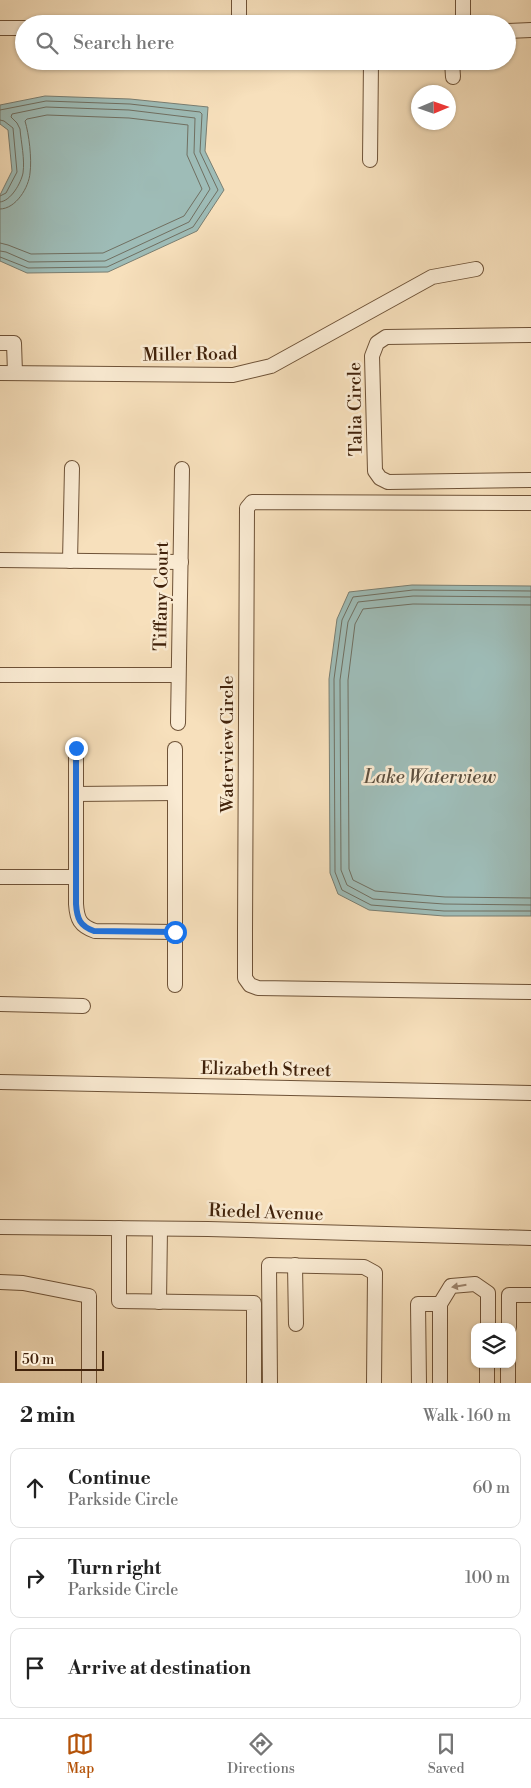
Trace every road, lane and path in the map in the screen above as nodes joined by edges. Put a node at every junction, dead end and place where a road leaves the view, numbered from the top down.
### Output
1 (239, 0) edge
2 (463, 0) edge
3 (239, 15) edge
4 (463, 15) edge
5 (0, 28) edge
6 (15, 28) edge
7 (531, 30) edge
8 (516, 31) edge
9 (371, 70) edge
10 (453, 70) edge
11 (453, 77) dead end
12 (370, 160) dead end
13 (476, 269) dead end
14 (531, 335) edge
15 (0, 343) edge
16 (0, 373) edge
17 (15, 373) junction
18 (72, 468) dead end
19 (182, 469) dead end
20 (531, 480) edge
21 (531, 503) edge
22 (0, 560) edge
23 (70, 561) junction
24 (181, 562) junction
25 (0, 675) edge
26 (178, 675) junction
27 (178, 723) dead end
28 (76, 748) dead end
29 (174, 748) dead end
30 (175, 793) junction
31 (76, 794) junction
32 (0, 877) edge
33 (76, 877) junction
34 (175, 932) junction
35 (175, 985) dead end
36 (531, 992) edge
37 (0, 1004) edge
38 (83, 1006) dead end
39 (0, 1082) edge
40 (531, 1093) edge
41 (0, 1227) edge
42 (119, 1228) junction
43 (160, 1229) junction
44 (531, 1238) edge
45 (295, 1265) junction
46 (0, 1282) edge
47 (531, 1295) edge
48 (159, 1302) junction
49 (440, 1304) junction
50 (488, 1323) edge
51 (509, 1323) edge
52 (296, 1324) dead end
53 (487, 1368) edge
54 (508, 1368) edge
55 (89, 1383) edge
56 (254, 1383) edge
57 (270, 1383) edge
58 (374, 1383) edge
59 (419, 1383) edge
60 (440, 1383) edge
61 (487, 1383) edge
62 (508, 1383) edge

1 - 3 street
2 - 4 street
5 - 6 street
7 - 8 street
9 - 12 street
10 - 11 street
13 - 17 street, Miller Road
14 - 20 street, Talia Circle
15 - 17 street
16 - 17 street, Miller Road
18 - 23 street
19 - 24 street, Tiffany Court
21 - 36 street, Waterview Circle
22 - 23 street
23 - 24 street
24 - 26 street, Tiffany Court
25 - 26 street
26 - 27 street, Tiffany Court
28 - 31 street
29 - 30 street
30 - 31 street
30 - 34 street
31 - 33 street
32 - 33 street
33 - 34 street
34 - 35 street
37 - 38 street
39 - 40 street, Elizabeth Street
41 - 42 street, Riedel Avenue
42 - 43 street, Riedel Avenue
42 - 48 street
43 - 44 street, Riedel Avenue
43 - 48 street
45 - 52 street
45 - 57 street
45 - 58 street
46 - 55 street
47 - 51 street
48 - 56 street
50 -> 49 street
49 - 59 street
49 - 60 street
53 - 61 street
54 - 62 street

